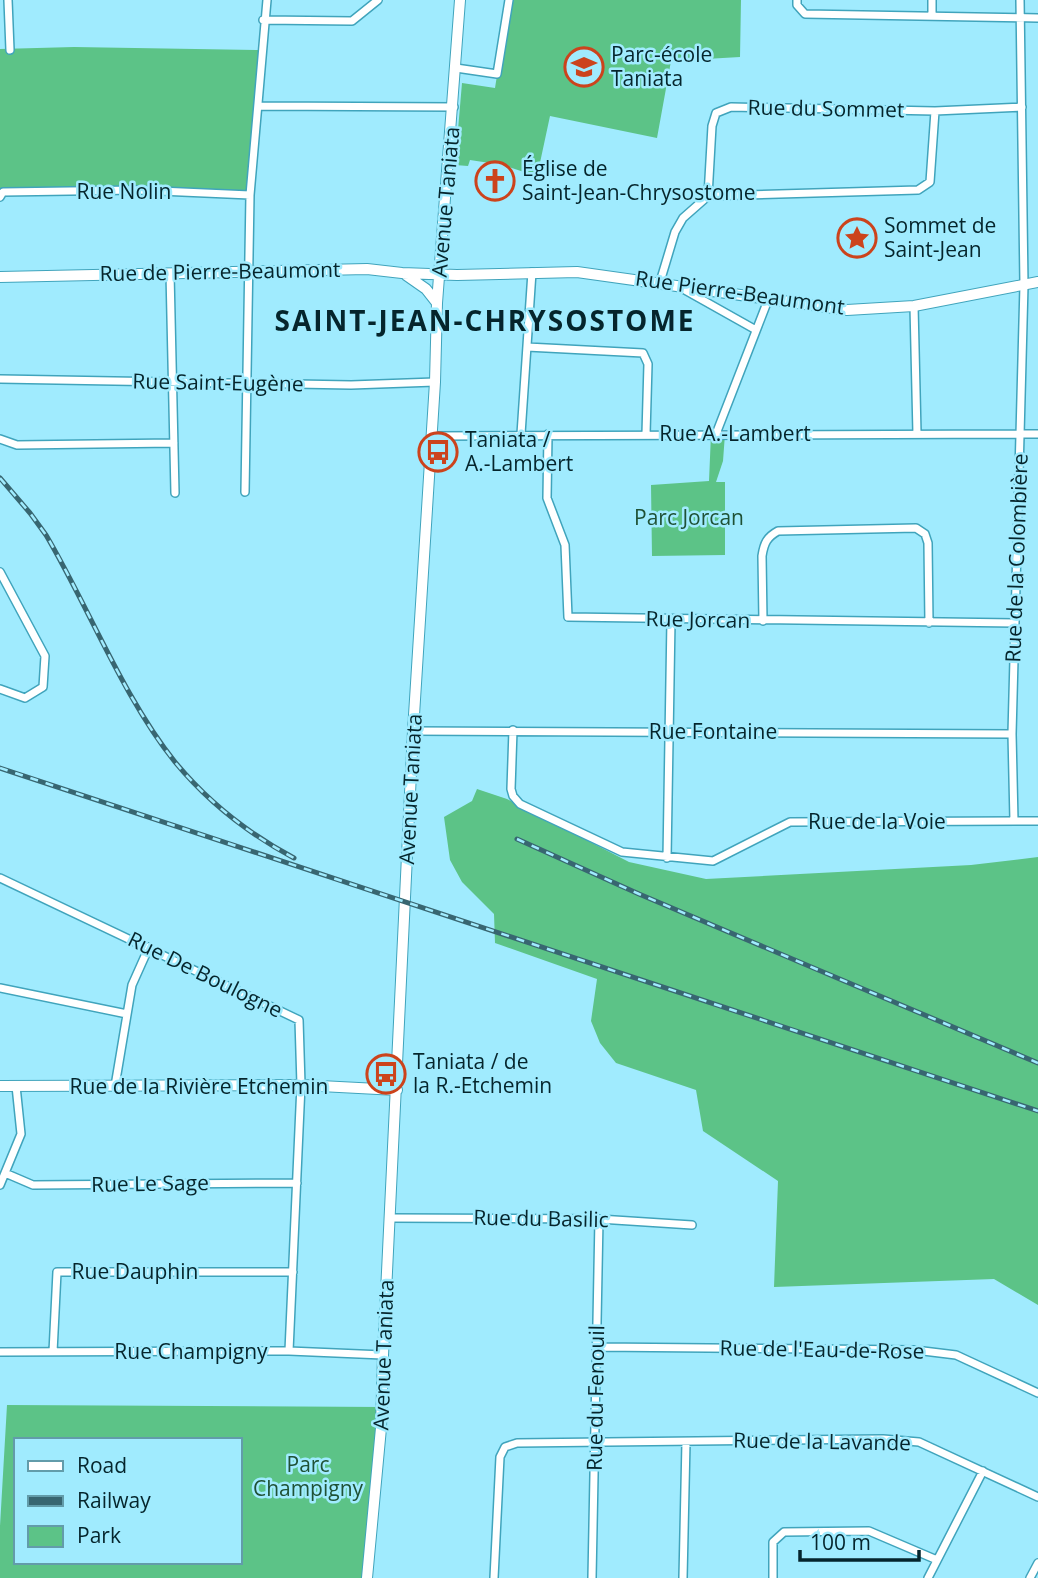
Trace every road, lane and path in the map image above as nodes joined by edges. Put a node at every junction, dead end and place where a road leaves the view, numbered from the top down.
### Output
1 (7, 0) edge
2 (267, 0) edge
3 (378, 0) edge
4 (460, 0) edge
5 (509, 0) edge
6 (797, 0) edge
7 (932, 0) edge
8 (1020, 0) edge
9 (932, 15) junction
10 (1020, 17) junction
11 (1038, 18) edge
12 (263, 20) junction
13 (10, 50) dead end
14 (456, 68) junction
15 (259, 106) junction
16 (454, 107) junction
17 (1021, 107) junction
18 (935, 111) junction
19 (250, 195) junction
20 (708, 196) junction
21 (0, 197) edge
22 (249, 271) junction
23 (532, 272) junction
24 (170, 273) junction
25 (402, 273) junction
26 (439, 274) junction
27 (0, 277) edge
28 (660, 282) junction
29 (1038, 282) edge
30 (674, 284) junction
31 (1024, 285) junction
32 (768, 300) junction
33 (437, 303) junction
34 (914, 306) junction
35 (756, 330) junction
36 (527, 347) junction
37 (0, 379) edge
38 (172, 382) junction
39 (435, 382) junction
40 (247, 384) junction
41 (1020, 433) junction
42 (1038, 433) edge
43 (521, 434) junction
44 (548, 434) junction
45 (646, 434) junction
46 (716, 434) junction
47 (917, 434) junction
48 (431, 436) junction
49 (0, 439) edge
50 (174, 443) junction
51 (245, 492) dead end
52 (175, 493) dead end
53 (0, 572) edge
54 (671, 620) junction
55 (762, 621) junction
56 (929, 623) junction
57 (1015, 623) junction
58 (0, 689) edge
59 (513, 730) junction
60 (413, 731) junction
61 (668, 731) junction
62 (1012, 734) junction
63 (1014, 821) junction
64 (1038, 821) edge
65 (667, 858) junction
66 (0, 878) edge
67 (149, 947) junction
68 (0, 988) edge
69 (127, 1014) junction
70 (301, 1085) junction
71 (0, 1086) edge
72 (16, 1086) junction
73 (115, 1086) junction
74 (397, 1090) junction
75 (5, 1173) junction
76 (297, 1183) junction
77 (0, 1185) edge
78 (390, 1218) junction
79 (599, 1219) junction
80 (692, 1225) dead end
81 (293, 1272) junction
82 (597, 1347) junction
83 (289, 1351) junction
84 (0, 1352) edge
85 (53, 1352) junction
86 (383, 1355) junction
87 (1038, 1393) edge
88 (685, 1442) junction
89 (595, 1443) junction
90 (983, 1471) junction
91 (1038, 1497) edge
92 (937, 1560) junction
93 (1038, 1563) edge
94 (367, 1578) edge
95 (494, 1578) edge
96 (592, 1578) edge
97 (683, 1578) edge
98 (773, 1578) edge
99 (928, 1578) edge
100 (1030, 1578) edge

1 - 13 street
2 - 12 street
3 - 12 street
4 - 14 main road, Avenue Taniata
5 - 14 street
6 - 9 street
7 - 9 street
8 - 10 street, Rue de la Colombière
9 - 10 street
10 - 11 street
10 - 17 street, Rue de la Colombière
12 - 15 street
14 - 16 main road, Avenue Taniata
15 - 16 street
15 - 19 street
16 - 26 main road, Avenue Taniata
17 - 18 street, Rue du Sommet
17 - 31 street, Rue de la Colombière
18 - 20 street
18 - 20 street, Rue du Sommet
19 - 21 street, Rue Nolin
19 - 22 street
20 - 28 street
22 - 24 main road, Rue de Pierre-Beaumont
22 - 25 main road, Rue de Pierre-Beaumont
22 - 40 street
23 - 26 main road, Rue Pierre-Beaumont
23 - 28 main road, Rue Pierre-Beaumont
23 - 36 street
24 - 27 main road, Rue de Pierre-Beaumont
24 - 38 street
25 - 26 main road, Rue de Pierre-Beaumont
25 - 33 main road
26 - 33 main road, Avenue Taniata
28 - 30 main road, Rue Pierre-Beaumont
29 - 31 main road, Rue Pierre-Beaumont
30 - 32 main road, Rue Pierre-Beaumont
30 - 35 street
31 - 34 main road, Rue Pierre-Beaumont
31 - 41 street, Rue de la Colombière
32 - 34 main road, Rue Pierre-Beaumont
32 - 35 street
33 - 39 main road, Avenue Taniata
34 - 47 street
35 - 46 street
36 - 43 street
36 - 45 street
37 - 38 street, Rue Saint-Eugène
38 - 40 street, Rue Saint-Eugène
38 - 50 street
39 - 40 street, Rue Saint-Eugène
39 - 48 main road, Avenue Taniata
40 - 51 street
41 - 42 street, Rue A.-Lambert
41 - 47 street, Rue A.-Lambert
41 - 57 street, Rue de la Colombière
43 - 44 street, Rue A.-Lambert
43 - 48 street, Rue A.-Lambert
44 - 45 street, Rue A.-Lambert
44 - 54 street, Rue Jorcan
45 - 46 street, Rue A.-Lambert
46 - 47 street, Rue A.-Lambert
48 - 60 main road, Avenue Taniata
49 - 50 street
50 - 52 street
53 - 58 street
54 - 55 street, Rue Jorcan
54 - 61 street
55 - 56 street, Rue Jorcan
55 - 56 street
56 - 57 street, Rue Jorcan
57 - 62 street, Rue de la Colombière
59 - 60 street, Rue Fontaine
59 - 61 street, Rue Fontaine
59 - 65 street, Rue de la Voie
60 - 74 main road, Avenue Taniata
61 - 62 street, Rue Fontaine
61 - 65 street
62 - 63 street, Rue de la Colombière
63 - 64 street, Rue de la Voie
63 - 65 street, Rue de la Voie
66 - 67 street, Rue De Boulogne
67 - 69 street
67 - 70 street, Rue De Boulogne
68 - 69 street
69 - 73 street
70 - 73 main road, Rue de la Rivière Etchemin
70 - 74 main road, Rue de la Rivière Etchemin
70 - 76 street, Rue De Boulogne
71 - 72 main road, Rue de la Rivière Etchemin
72 - 73 main road, Rue de la Rivière Etchemin
72 - 75 street
74 - 78 main road, Avenue Taniata
75 - 76 street, Rue Le Sage
75 - 77 street
76 - 81 street, Rue De Boulogne
78 - 79 street, Rue du Basilic
78 - 86 main road, Avenue Taniata
79 - 80 street, Rue du Basilic
79 - 82 street, Rue du Fenouil
81 - 83 street, Rue De Boulogne
81 - 85 street, Rue Dauphin
82 - 87 street, Rue de l'Eau-de-Rose
82 - 89 street, Rue du Fenouil
83 - 85 street, Rue Champigny
83 - 86 street, Rue Champigny
84 - 85 street, Rue Champigny
86 - 94 main road, Avenue Taniata
88 - 89 street, Rue de la Lavande
88 - 90 street, Rue de la Lavande
88 - 97 street
89 - 95 street, Rue de la Lavande
89 - 96 street, Rue du Fenouil
90 - 91 street, Rue de la Lavande
90 - 92 street
92 - 98 street
92 - 99 street
93 - 100 street

